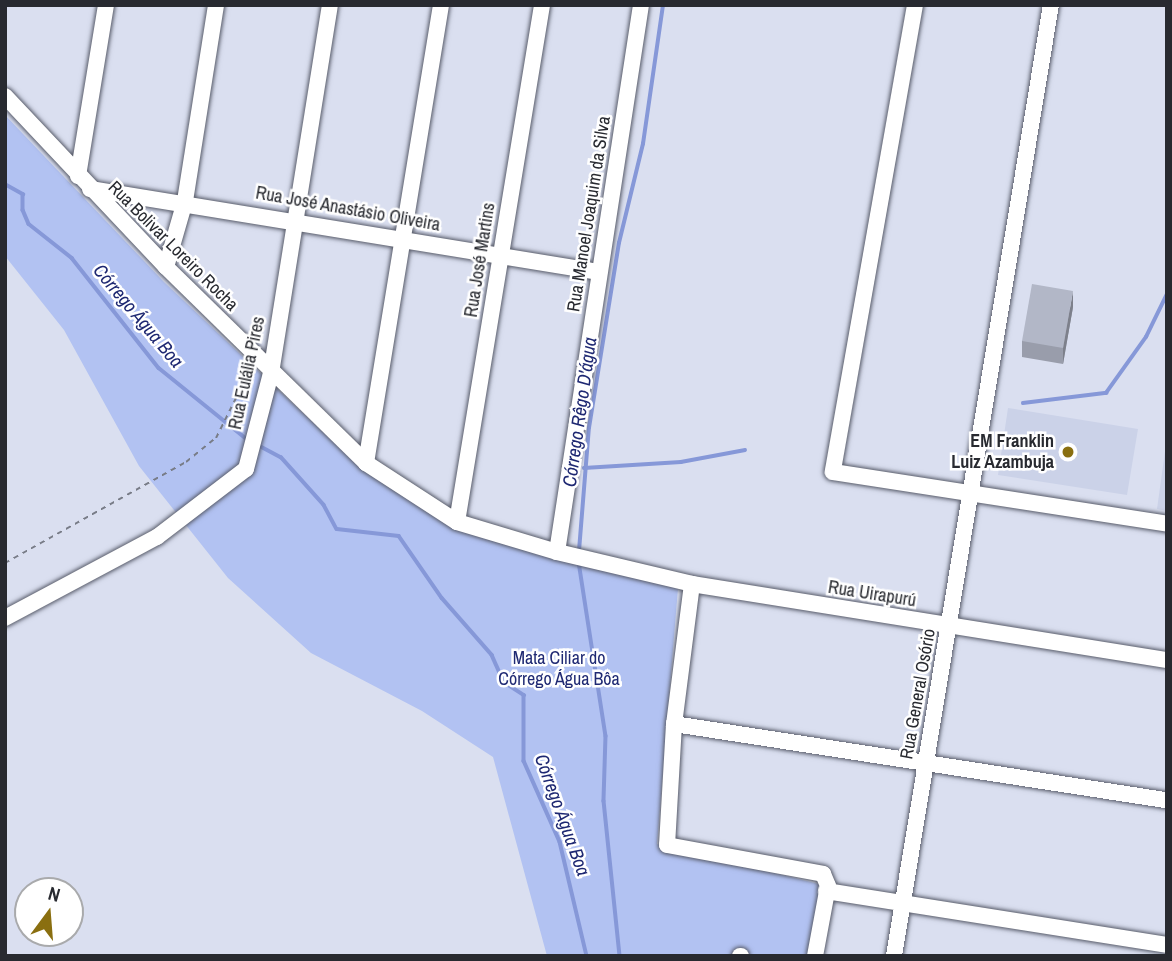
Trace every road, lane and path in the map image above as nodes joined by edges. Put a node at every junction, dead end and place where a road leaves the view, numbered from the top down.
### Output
1 (106, 5) edge
2 (216, 5) edge
3 (330, 5) edge
4 (441, 5) edge
5 (542, 5) edge
6 (641, 5) edge
7 (915, 5) edge
8 (1051, 5) edge
9 (5, 96) edge
10 (78, 176) junction
11 (90, 189) junction
12 (185, 201) junction
13 (296, 220) junction
14 (403, 238) junction
15 (500, 255) junction
16 (166, 267) junction
17 (599, 272) junction
18 (253, 364) dead end
19 (271, 373) junction
20 (366, 463) junction
21 (972, 494) junction
22 (457, 522) junction
23 (1167, 524) edge
24 (565, 554) junction
25 (5, 563) edge
26 (692, 584) junction
27 (5, 618) edge
28 (950, 625) junction
29 (1167, 660) edge
30 (675, 717) junction
31 (925, 763) junction
32 (1167, 800) edge
33 (826, 891) junction
34 (901, 904) junction
35 (1167, 945) edge
36 (816, 956) edge
37 (894, 956) edge

1 - 10 street
2 - 12 street
3 - 13 street, Rua Eulália Pires
4 - 14 street
5 - 15 street, Rua José Martins
6 - 17 street, Rua Manoel Joaquim da Silva
7 - 21 street
8 - 21 street, Rua General Osório
9 - 10 street, Rua Bolivar Loreiro Rocha
10 - 11 street, Rua Bolivar Loreiro Rocha
11 - 12 street, Rua José Anastásio Oliveira
11 - 16 street, Rua Bolivar Loreiro Rocha
12 - 13 street, Rua José Anastásio Oliveira
12 - 16 street
13 - 14 street, Rua José Anastásio Oliveira
13 - 19 street, Rua Eulália Pires
14 - 15 street, Rua José Anastásio Oliveira
14 - 20 street
15 - 17 street, Rua José Anastásio Oliveira
15 - 22 street, Rua José Martins
16 - 19 street, Rua Bolivar Loreiro Rocha
17 - 24 street, Rua Manoel Joaquim da Silva
18 - 25 path
19 - 20 street, Rua Bolivar Loreiro Rocha
19 - 27 street, Rua Eulália Pires
20 - 22 street, Rua Bolivar Loreiro Rocha
21 - 23 street
21 - 28 street, Rua General Osório
22 - 24 street, Rua Bolivar Loreiro Rocha
24 - 26 street, Rua Uirapurú
26 - 28 street, Rua Uirapurú
26 - 30 street
28 - 29 street, Rua Uirapurú
28 - 31 street, Rua General Osório
30 - 31 street
30 - 33 street
31 - 32 street
31 - 34 street, Rua General Osório
33 - 34 street
33 - 36 street
34 - 35 street
34 - 37 street, Rua General Osório

